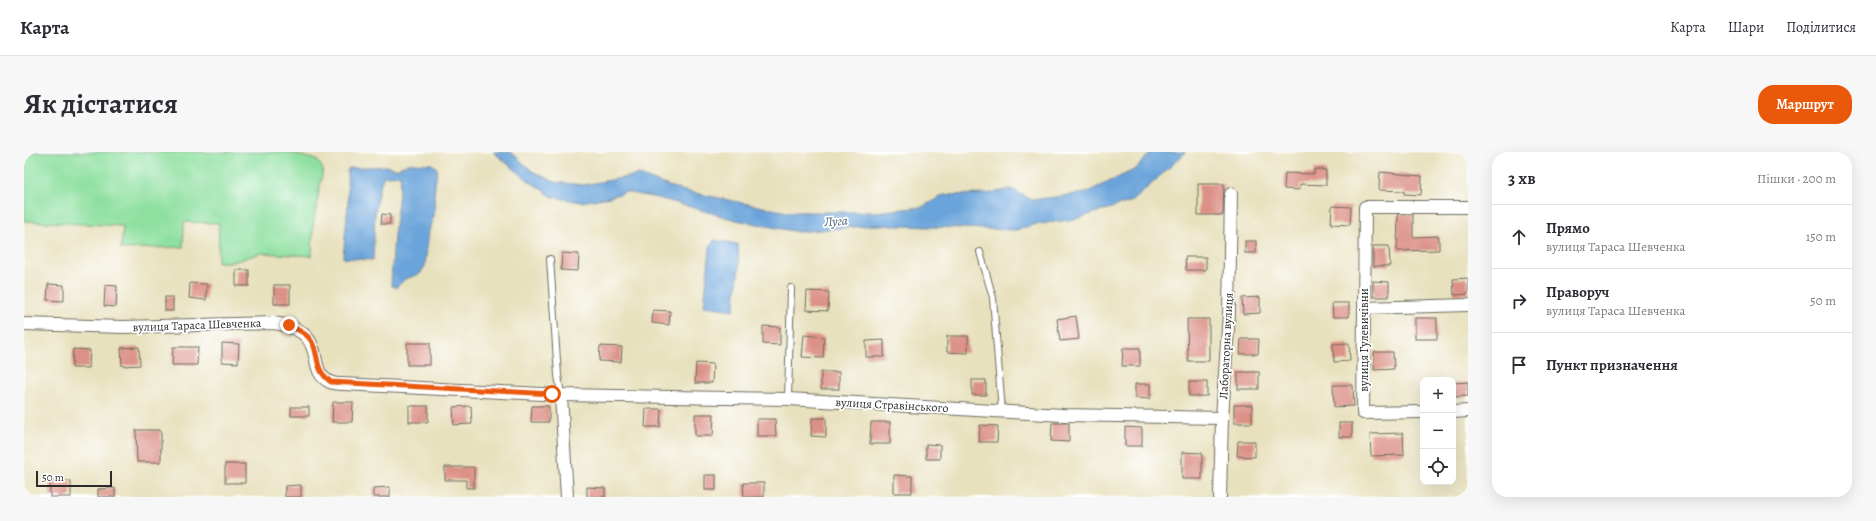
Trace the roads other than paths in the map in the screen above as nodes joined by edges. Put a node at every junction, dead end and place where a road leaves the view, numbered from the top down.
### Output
1 (1231, 194) dead end
2 (1468, 207) edge
3 (980, 252) dead end
4 (550, 259) dead end
5 (791, 288) dead end
6 (1468, 305) edge
7 (1364, 308) junction
8 (24, 324) edge
9 (556, 394) junction
10 (788, 399) junction
11 (1468, 411) edge
12 (1002, 412) junction
13 (1420, 412) edge
14 (1456, 412) edge
15 (1222, 418) junction
16 (567, 497) edge
17 (1220, 497) edge

1 - 15 street, Лабораторна вулиця
2 - 7 street, вулиця Гулевичівни
3 - 12 lane
4 - 9 lane
5 - 10 lane
6 - 7 street
7 - 13 street, вулиця Гулевичівни
8 - 9 street, вулиця Тараса Шевченка
9 - 10 street, вулиця Стравінського
9 - 16 street
10 - 12 street, вулиця Стравінського
11 - 14 street
12 - 15 street, вулиця Стравінського
15 - 17 street, Лабораторна вулиця

